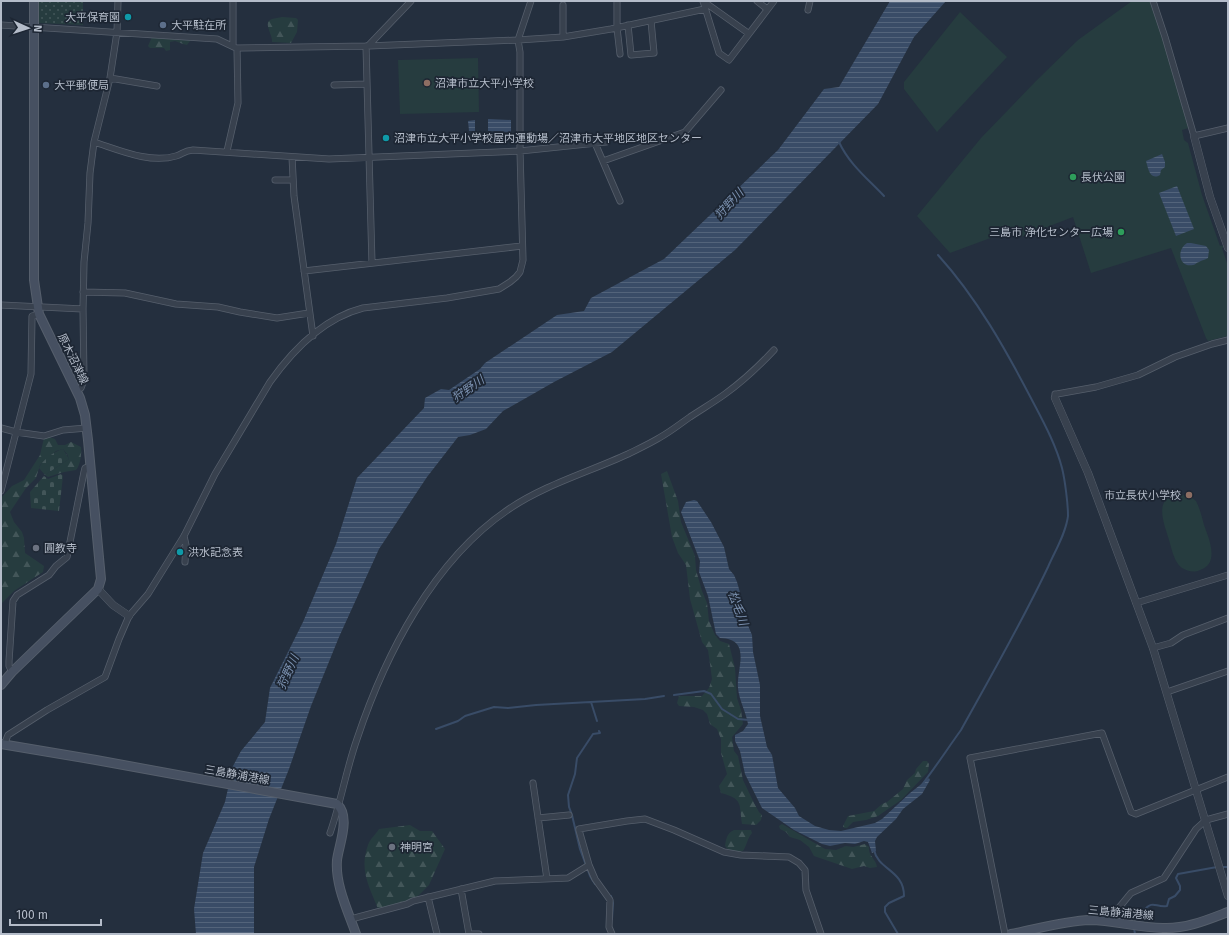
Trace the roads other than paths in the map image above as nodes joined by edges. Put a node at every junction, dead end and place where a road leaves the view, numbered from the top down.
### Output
1 (34, 1) edge
2 (118, 1) edge
3 (233, 1) edge
4 (411, 1) edge
5 (531, 1) edge
6 (617, 1) edge
7 (703, 1) edge
8 (757, 1) edge
9 (774, 1) edge
10 (810, 1) edge
11 (1153, 1) edge
12 (564, 5) dead end
13 (705, 9) junction
14 (768, 9) junction
15 (808, 10) dead end
16 (651, 21) junction
17 (1, 25) edge
18 (628, 25) junction
19 (34, 27) junction
20 (617, 28) junction
21 (118, 32) junction
22 (748, 33) junction
23 (563, 37) junction
24 (518, 40) junction
25 (367, 46) junction
26 (235, 47) junction
27 (620, 54) dead end
28 (110, 78) junction
29 (367, 84) junction
30 (334, 85) dead end
31 (157, 86) dead end
32 (722, 90) dead end
33 (1228, 128) edge
34 (1194, 136) junction
35 (94, 142) junction
36 (606, 142) dead end
37 (595, 143) junction
38 (228, 151) junction
39 (520, 151) junction
40 (292, 157) junction
41 (368, 158) junction
42 (603, 161) junction
43 (275, 180) dead end
44 (293, 180) junction
45 (620, 201) dead end
46 (522, 246) junction
47 (1228, 248) edge
48 (372, 263) junction
49 (304, 271) junction
50 (84, 292) junction
51 (1, 305) edge
52 (83, 309) junction
53 (38, 310) junction
54 (309, 313) junction
55 (312, 336) junction
56 (1228, 340) edge
57 (774, 350) dead end
58 (76, 390) junction
59 (1055, 398) joint
60 (1, 428) edge
61 (87, 428) junction
62 (16, 432) junction
63 (90, 466) junction
64 (1, 491) edge
65 (184, 536) junction
66 (185, 562) dead end
67 (1228, 575) edge
68 (98, 589) junction
69 (1136, 603) junction
70 (129, 616) junction
71 (1228, 618) edge
72 (1153, 648) junction
73 (1228, 671) edge
74 (12, 672) junction
75 (1, 685) edge
76 (1167, 692) junction
77 (3, 744) edge
78 (1228, 777) edge
79 (533, 783) dead end
80 (1196, 789) junction
81 (337, 805) junction
82 (1228, 814) edge
83 (569, 816) dead end
84 (538, 818) junction
85 (1206, 820) junction
86 (330, 833) dead end
87 (589, 865) junction
88 (548, 879) junction
89 (461, 889) junction
90 (1228, 896) edge
91 (428, 897) junction
92 (1228, 912) edge
93 (351, 919) junction
94 (1108, 921) junction
95 (356, 934) edge
96 (436, 934) edge
97 (469, 934) edge
98 (479, 934) edge
99 (612, 934) edge
100 (821, 934) edge
101 (1005, 934) edge
102 (1011, 934) edge

1 - 19 main road, 原木沼津線
2 - 21 street
3 - 26 street
4 - 25 street
5 - 24 street
6 - 20 street
7 - 13 street
7 - 22 street
8 - 14 street
9 - 14 street
10 - 15 street
11 - 34 street
12 - 23 street
13 - 16 street
13 - 22 street
14 - 22 street
16 - 18 street
16 - 18 street
17 - 19 street
18 - 20 street
19 - 21 street
19 - 53 main road, 原木沼津線
20 - 23 street
20 - 27 street
21 - 26 street
21 - 28 street
23 - 24 street
24 - 25 street
24 - 39 street
25 - 26 street
25 - 29 street
26 - 38 street
28 - 31 street
28 - 35 street
29 - 30 street
29 - 41 street
32 - 42 street
33 - 34 street
34 - 47 street
35 - 38 street
35 - 50 street
36 - 37 street
37 - 39 street
37 - 42 street
38 - 40 street
39 - 41 street
39 - 46 street
40 - 41 street
40 - 44 street
41 - 48 street
42 - 45 street
43 - 44 street
44 - 49 street
46 - 48 street
46 - 55 street
48 - 49 street
49 - 54 street
50 - 52 street
50 - 54 street
51 - 53 street
52 - 53 street
52 - 58 street
53 - 58 main road, 原木沼津線
53 - 62 street
54 - 55 street
55 - 65 street
56 - 59 street
57 - 81 street
58 - 61 main road, 原木沼津線
59 - 69 street
60 - 62 street
61 - 62 street
61 - 63 main road, 原木沼津線
62 - 64 street
63 - 68 main road, 原木沼津線
63 - 74 street
65 - 66 street
65 - 70 street
67 - 69 street
68 - 70 street
68 - 74 main road
69 - 72 street
70 - 77 street
71 - 72 street
72 - 76 street
73 - 76 street
74 - 75 main road
76 - 80 street
77 - 81 main road, 三島静浦港線
78 - 80 street
79 - 84 street
80 - 85 street
80 - 101 street
81 - 86 street
81 - 93 main road
82 - 85 street
83 - 84 street
84 - 88 street
85 - 90 street
85 - 94 street
87 - 88 street
87 - 99 street
87 - 100 street
88 - 89 street
89 - 91 street
89 - 97 street
91 - 93 street
91 - 96 street
92 - 94 main road, 三島静浦港線
93 - 95 main road
94 - 102 main road, 三島静浦港線
97 - 98 street

